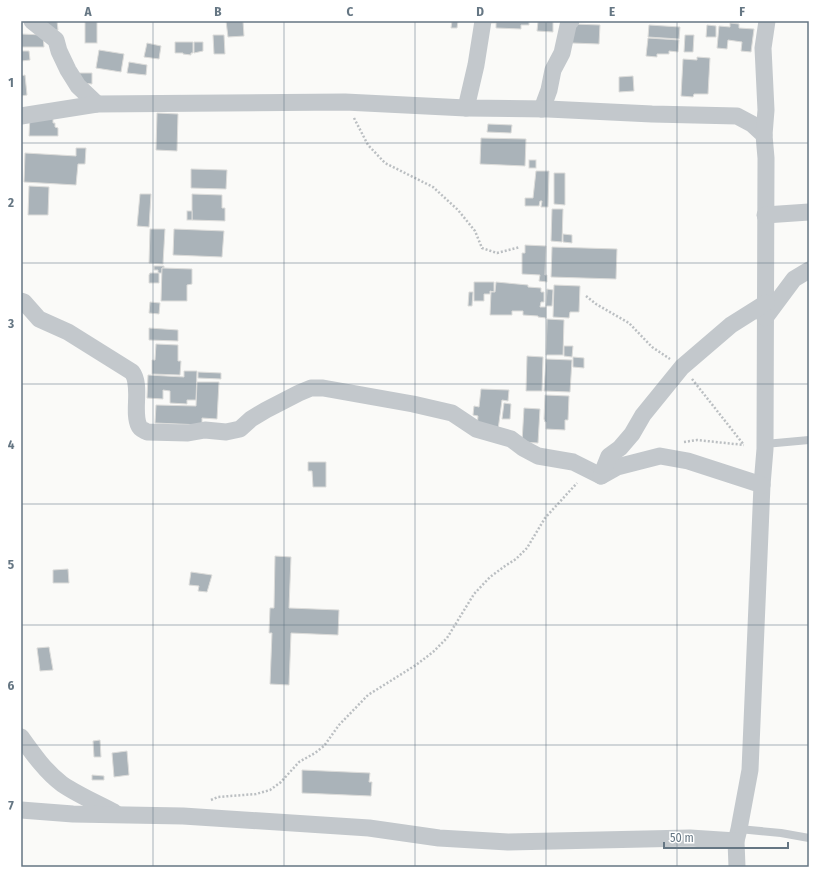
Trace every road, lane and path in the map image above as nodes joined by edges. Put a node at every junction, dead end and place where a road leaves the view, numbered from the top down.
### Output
1 (32, 21) edge
2 (483, 21) edge
3 (571, 21) edge
4 (767, 21) edge
5 (346, 102) junction
6 (97, 104) junction
7 (466, 108) junction
8 (542, 109) junction
9 (21, 116) edge
10 (764, 135) junction
11 (809, 212) edge
12 (765, 215) junction
13 (520, 247) dead end
14 (809, 270) edge
15 (21, 302) edge
16 (765, 311) junction
17 (809, 440) edge
18 (683, 443) dead end
19 (765, 446) junction
20 (601, 476) junction
21 (762, 486) junction
22 (21, 737) edge
23 (206, 803) dead end
24 (21, 810) edge
25 (119, 814) junction
26 (737, 835) junction
27 (809, 838) edge
28 (737, 867) edge

1 - 6 street
2 - 7 street
3 - 8 street
4 - 10 street
5 - 6 street
5 - 7 street
5 - 13 path
6 - 9 street
7 - 8 street
8 - 10 street
10 - 12 street
11 - 12 street
12 - 16 street
14 - 16 street
15 - 20 street
16 - 19 street
16 - 20 street
17 - 19 lane
18 - 19 path
19 - 21 street
20 - 21 street
20 - 23 path
21 - 26 street
22 - 25 street
24 - 25 street
25 - 26 street
26 - 27 lane
26 - 28 street

